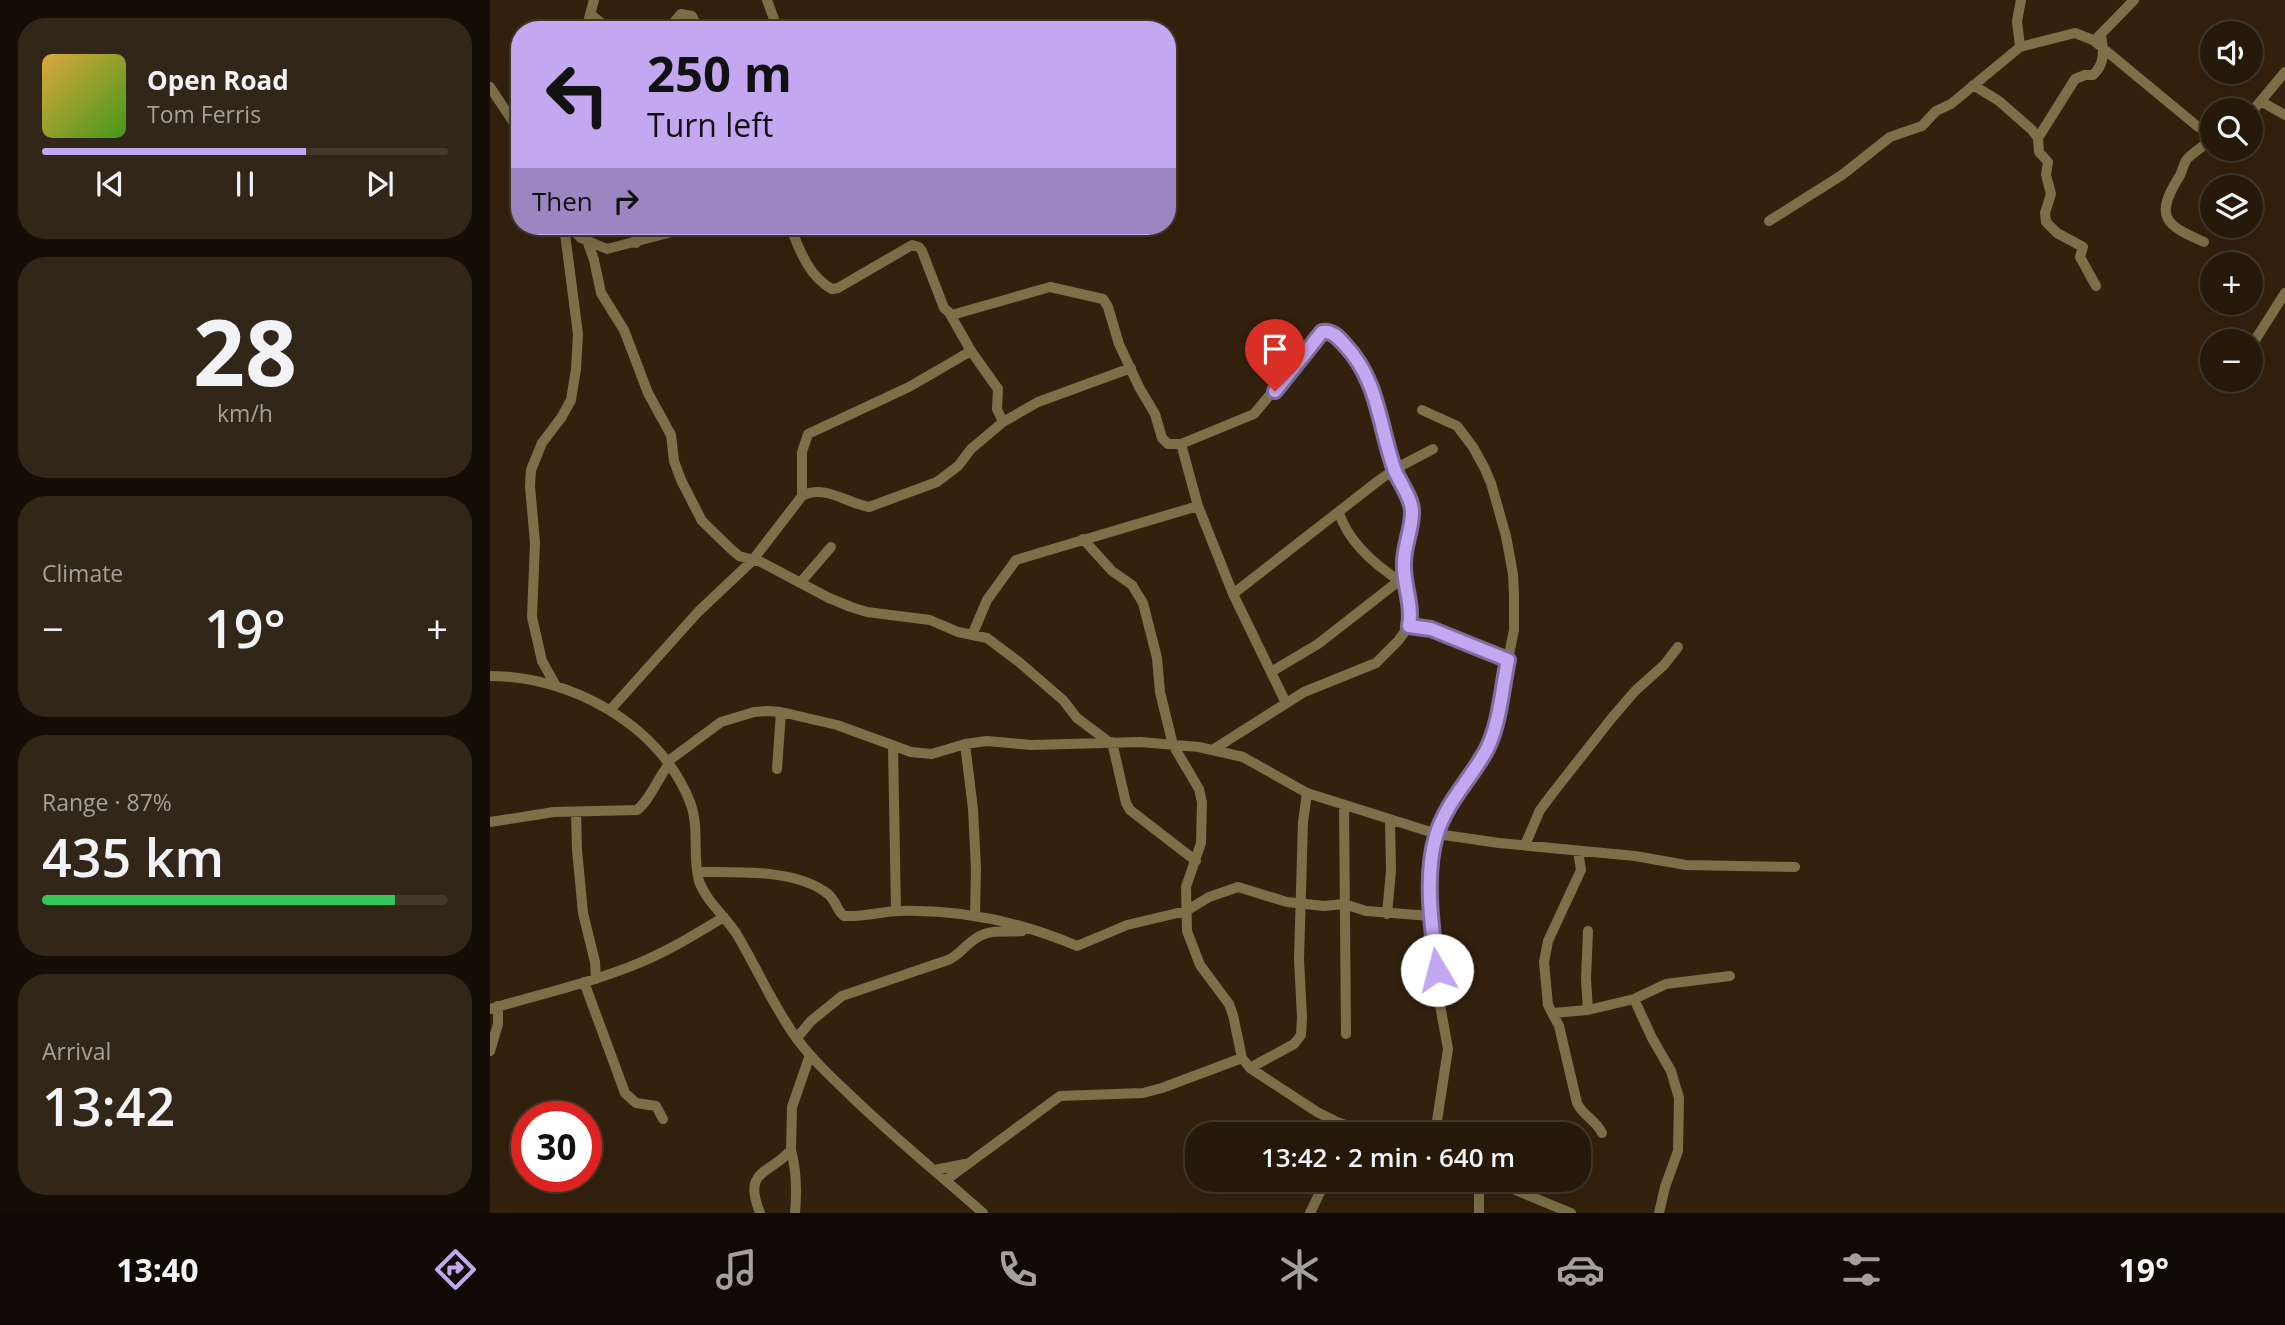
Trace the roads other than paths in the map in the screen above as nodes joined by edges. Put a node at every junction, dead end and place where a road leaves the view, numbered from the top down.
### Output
1 (594, 0) edge
2 (767, 0) edge
3 (2021, 0) edge
4 (2134, 0) edge
5 (590, 14) junction
6 (588, 21) edge
7 (599, 21) edge
8 (673, 21) edge
9 (694, 21) edge
10 (775, 21) edge
11 (2097, 38) junction
12 (2021, 47) junction
13 (2104, 50) junction
14 (2285, 72) edge
15 (1973, 85) junction
16 (490, 87) edge
17 (2263, 101) edge
18 (2263, 103) edge
19 (511, 116) edge
20 (2285, 116) edge
21 (2200, 128) edge
22 (2038, 138) junction
23 (2200, 150) edge
24 (1769, 221) dead end
25 (565, 235) edge
26 (580, 235) edge
27 (636, 235) edge
28 (664, 235) edge
29 (794, 235) edge
30 (2203, 242) dead end
31 (588, 243) junction
32 (636, 243) junction
33 (2096, 286) dead end
34 (2285, 293) edge
35 (950, 314) junction
36 (2262, 329) edge
37 (971, 351) junction
38 (1131, 368) junction
39 (1422, 410) dead end
40 (1003, 422) junction
41 (1181, 444) junction
42 (1433, 449) dead end
43 (1395, 469) junction
44 (802, 496) junction
45 (1198, 506) junction
46 (1339, 513) junction
47 (1083, 539) junction
48 (831, 547) dead end
49 (752, 561) junction
50 (1403, 582) junction
51 (800, 583) junction
52 (1233, 594) junction
53 (1409, 626) junction
54 (973, 633) junction
55 (1678, 648) dead end
56 (1508, 660) junction
57 (1271, 672) junction
58 (490, 676) edge
59 (556, 686) junction
60 (1286, 703) junction
61 (611, 709) junction
62 (780, 712) junction
63 (1110, 742) junction
64 (965, 744) junction
65 (1173, 745) junction
66 (893, 746) junction
67 (1214, 749) junction
68 (911, 752) junction
69 (668, 763) junction
70 (777, 769) dead end
71 (894, 774) junction
72 (1307, 793) junction
73 (1344, 805) junction
74 (576, 812) junction
75 (1390, 821) junction
76 (490, 822) edge
77 (1437, 834) junction
78 (1525, 845) junction
79 (1578, 851) junction
80 (1196, 861) junction
81 (1795, 867) dead end
82 (698, 872) junction
83 (1301, 903) junction
84 (1344, 904) junction
85 (896, 911) junction
86 (1186, 911) junction
87 (1387, 914) junction
88 (975, 916) junction
89 (1431, 916) junction
90 (723, 917) junction
91 (1029, 931) junction
92 (1588, 931) dead end
93 (1730, 976) dead end
94 (596, 979) junction
95 (584, 982) junction
96 (1634, 999) junction
97 (494, 1008) edge
98 (1588, 1010) junction
99 (1553, 1013) junction
100 (1346, 1034) dead end
101 (797, 1038) junction
102 (490, 1051) edge
103 (810, 1055) junction
104 (1242, 1058) junction
105 (1250, 1068) junction
106 (663, 1119) dead end
107 (1333, 1122) edge
108 (1437, 1122) edge
109 (1602, 1133) dead end
110 (791, 1150) junction
111 (968, 1163) junction
112 (935, 1170) junction
113 (946, 1180) junction
114 (1320, 1192) edge
115 (1479, 1192) edge
116 (1520, 1192) edge
117 (756, 1212) edge
118 (795, 1213) edge
119 (983, 1213) edge
120 (1310, 1213) edge
121 (1479, 1213) edge
122 (1572, 1213) edge
123 (1659, 1213) edge

1 - 5 street
2 - 10 street
3 - 12 street
4 - 11 street
5 - 6 street
5 - 7 street
8 - 9 street
11 - 12 street
11 - 13 street
12 - 15 street
13 - 21 street
13 - 22 street
14 - 17 street
15 - 22 street
15 - 24 street
16 - 19 street
18 - 20 street
22 - 33 street
23 - 30 street
25 - 59 street
26 - 31 street
27 - 32 street
28 - 32 street
29 - 35 street
31 - 32 street
31 - 49 street
34 - 36 street
35 - 37 street
35 - 38 street
37 - 40 street
37 - 44 street
38 - 40 street
38 - 41 street
39 - 56 street
40 - 44 street
41 - 43 street
41 - 45 street
42 - 43 street
43 - 46 street
43 - 50 street
44 - 49 street
45 - 47 street
45 - 52 street
46 - 50 street
46 - 52 street
47 - 54 street
47 - 65 street
48 - 51 street
49 - 51 street
49 - 61 street
50 - 53 street
50 - 57 street
51 - 54 street
52 - 57 street
53 - 56 street
53 - 60 street
54 - 63 street
55 - 78 street
56 - 77 street
57 - 60 street
58 - 59 street
59 - 61 street
60 - 67 street
61 - 69 street
62 - 66 street
62 - 69 street
62 - 70 street
63 - 64 street
63 - 65 street
63 - 80 street
64 - 68 street
64 - 88 street
65 - 67 street
65 - 80 street
66 - 68 street
66 - 71 street
67 - 72 street
68 - 71 street
69 - 74 street
69 - 82 street
71 - 85 street
72 - 73 street
72 - 83 street
73 - 75 street
73 - 84 street
74 - 76 street
74 - 94 street
75 - 77 street
75 - 87 street
77 - 78 street
77 - 89 street
78 - 79 street
79 - 81 street
79 - 99 street
80 - 86 street
82 - 85 street
82 - 90 street
83 - 84 street
83 - 86 street
83 - 105 street
84 - 87 street
84 - 100 street
85 - 88 street
86 - 91 street
86 - 104 street
87 - 89 street
88 - 91 street
89 - 108 street
90 - 94 street
90 - 101 street
91 - 101 street
92 - 98 street
93 - 96 street
94 - 95 street
95 - 97 street
95 - 106 street
96 - 98 street
96 - 123 street
97 - 102 street
98 - 99 street
99 - 109 street
101 - 103 street
103 - 110 street
103 - 112 street
104 - 105 street
104 - 111 street
105 - 107 street
110 - 117 street
110 - 118 street
111 - 112 street
111 - 113 street
112 - 113 street
113 - 119 street
114 - 120 street
115 - 121 street
116 - 122 street

